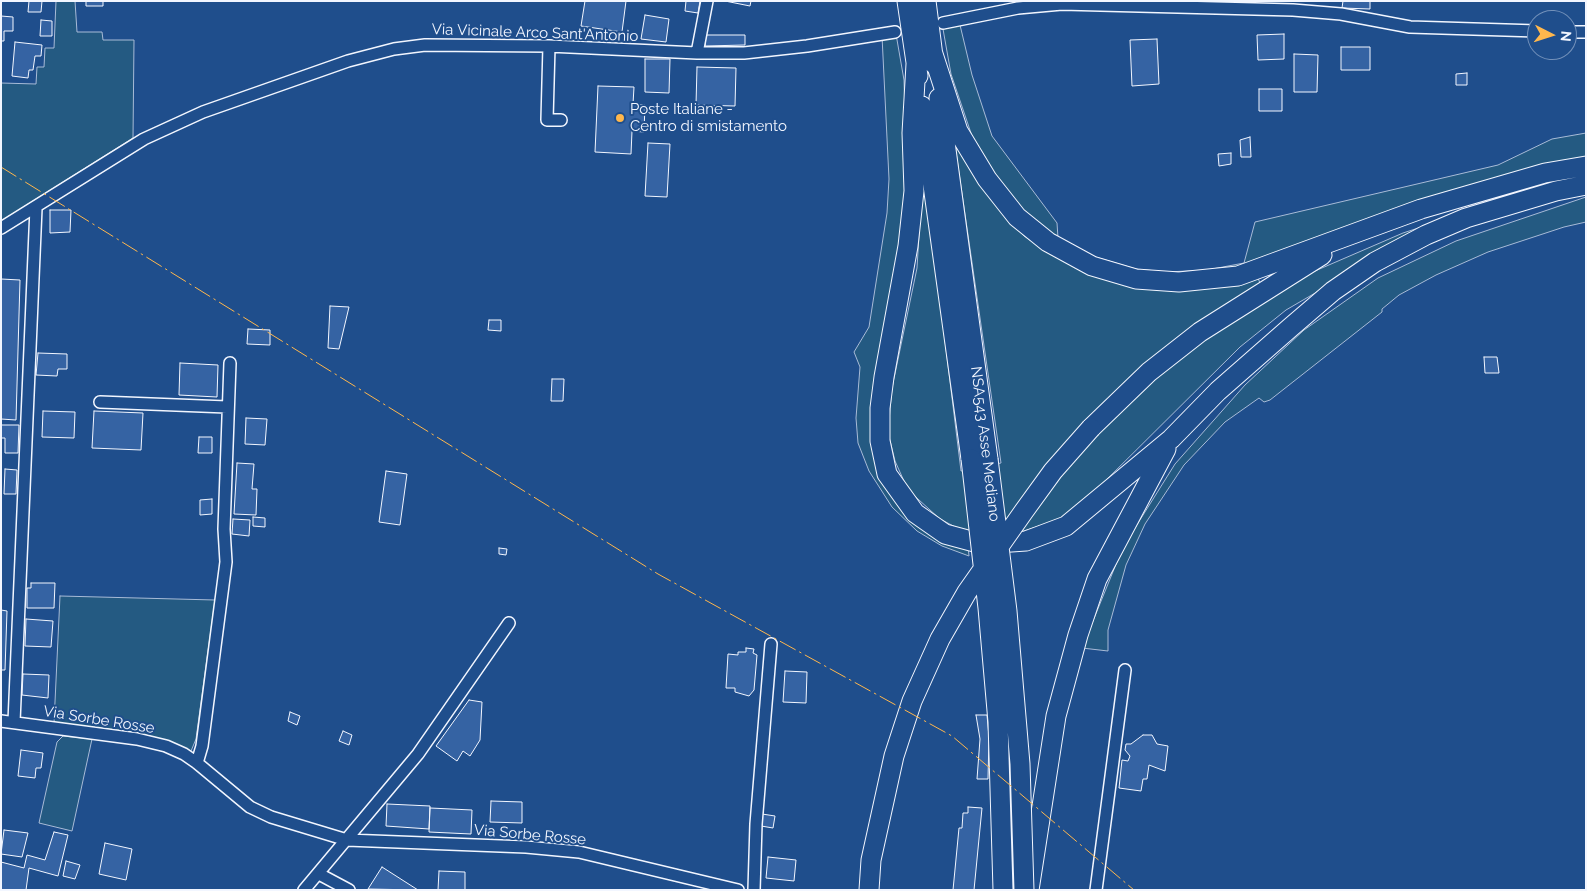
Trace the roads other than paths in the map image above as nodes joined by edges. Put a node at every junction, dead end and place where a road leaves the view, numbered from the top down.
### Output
1 (707, 1) edge
2 (907, 1) edge
3 (926, 1) edge
4 (1293, 6) edge
5 (943, 23) dead end
6 (1527, 31) edge
7 (895, 32) dead end
8 (549, 46) junction
9 (932, 51) junction
10 (697, 53) junction
11 (916, 64) junction
12 (561, 120) dead end
13 (1586, 166) edge
14 (1586, 185) edge
15 (36, 208) junction
16 (1, 228) edge
17 (1284, 269) junction
18 (230, 362) dead end
19 (100, 402) dead end
20 (227, 407) junction
21 (1171, 438) junction
22 (979, 459) junction
23 (509, 623) dead end
24 (771, 644) dead end
25 (1125, 670) dead end
26 (1, 720) edge
27 (14, 722) junction
28 (196, 763) junction
29 (347, 840) junction
30 (319, 874) junction
31 (304, 890) edge
32 (349, 890) edge
33 (738, 890) edge
34 (754, 890) edge
35 (869, 890) edge
36 (1003, 890) edge
37 (1024, 890) edge
38 (1029, 890) edge
39 (1096, 890) edge

1 - 10 street
2 - 11 highway, NSA543 Asse Mediano
3 - 9 highway, NSA543 Asse Mediano
4 - 5 street
4 - 6 street
7 - 10 street, Via Vicinale Arco Sant'Antonio
8 - 10 street, Via Vicinale Arco Sant'Antonio
8 - 12 street
8 - 15 street, Via Vicinale Arco Sant'Antonio
9 - 17 highway
9 - 22 highway, NSA543 Asse Mediano
11 - 21 highway
11 - 22 highway, NSA543 Asse Mediano
13 - 17 highway
14 - 21 highway
15 - 16 street, Via Vicinale Arco Sant'Antonio
15 - 27 street
17 - 35 highway, bridge
18 - 20 street
19 - 20 street
20 - 28 street
21 - 38 highway
22 - 36 highway, NSA543 Asse Mediano, bridge
22 - 37 highway, NSA543 Asse Mediano, bridge
23 - 29 street
24 - 34 street
25 - 39 street
26 - 27 street, Via Sorbe Rosse
27 - 28 street, Via Sorbe Rosse
28 - 29 street, Via Sorbe Rosse
29 - 30 street
29 - 33 street, Via Sorbe Rosse
30 - 31 street
30 - 32 street

